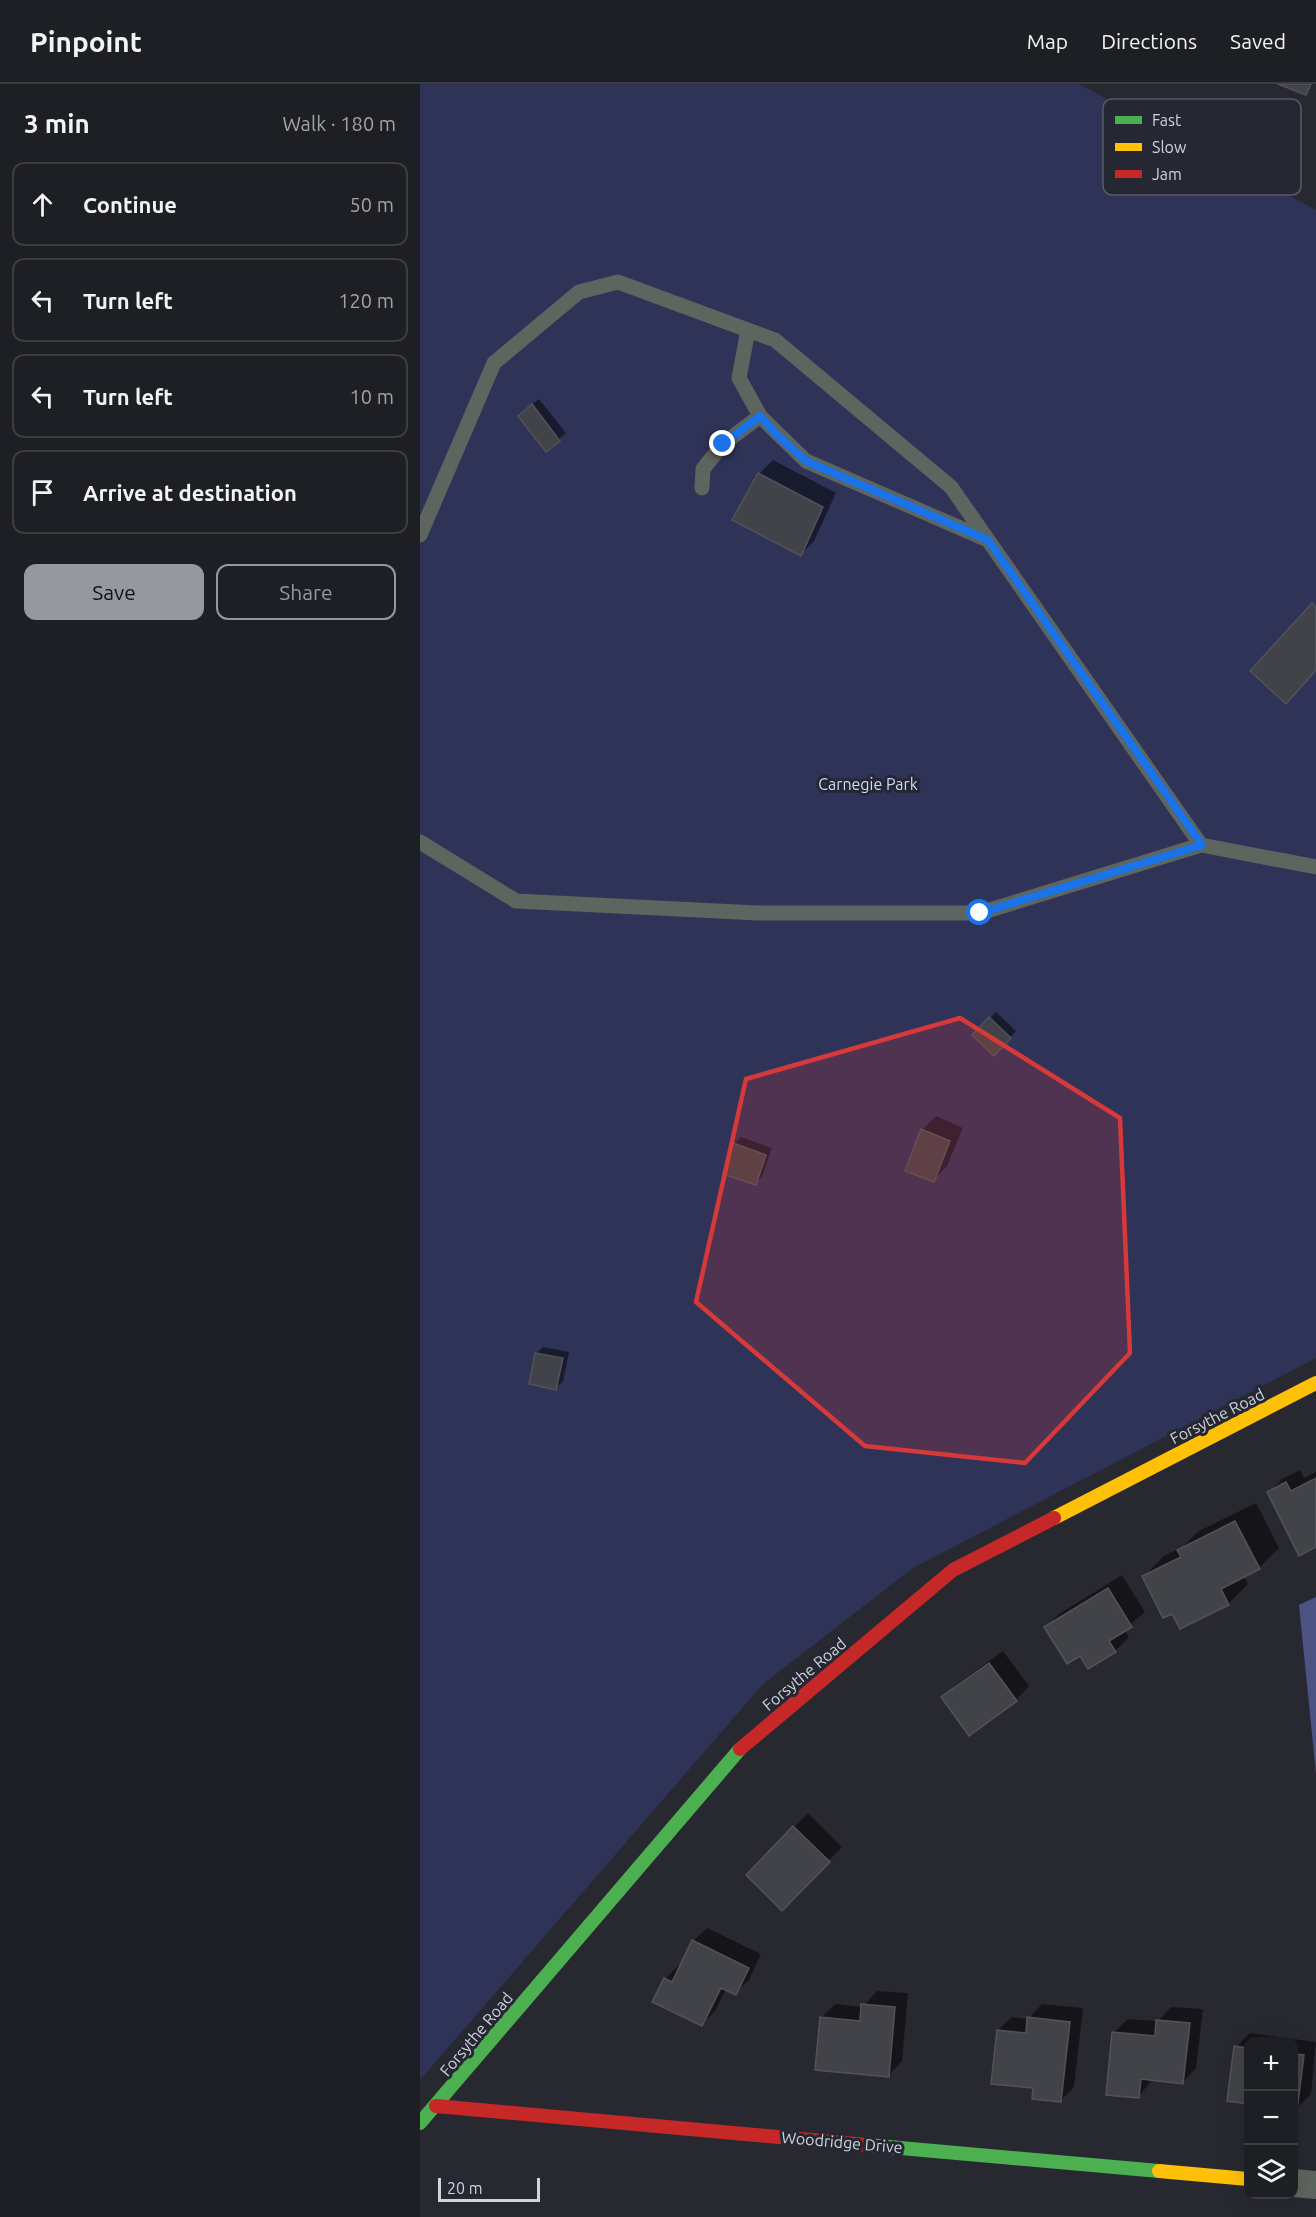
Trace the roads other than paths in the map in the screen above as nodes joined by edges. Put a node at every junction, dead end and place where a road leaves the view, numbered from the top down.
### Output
1 (748, 330) junction
2 (760, 416) junction
3 (702, 488) dead end
4 (420, 535) edge
5 (988, 540) junction
6 (420, 842) edge
7 (1202, 845) junction
8 (1316, 867) edge
9 (1316, 1383) edge
10 (436, 2106) junction
11 (420, 2123) edge
12 (1244, 2179) edge
13 (1298, 2183) edge
14 (1316, 2185) edge

1 - 2 lane
1 - 4 lane
1 - 5 lane
2 - 3 lane
2 - 5 lane
5 - 7 lane
6 - 7 lane
7 - 8 lane
9 - 10 street, Forsythe Road
10 - 11 street, Forsythe Road
10 - 12 street, Woodridge Drive
13 - 14 street

